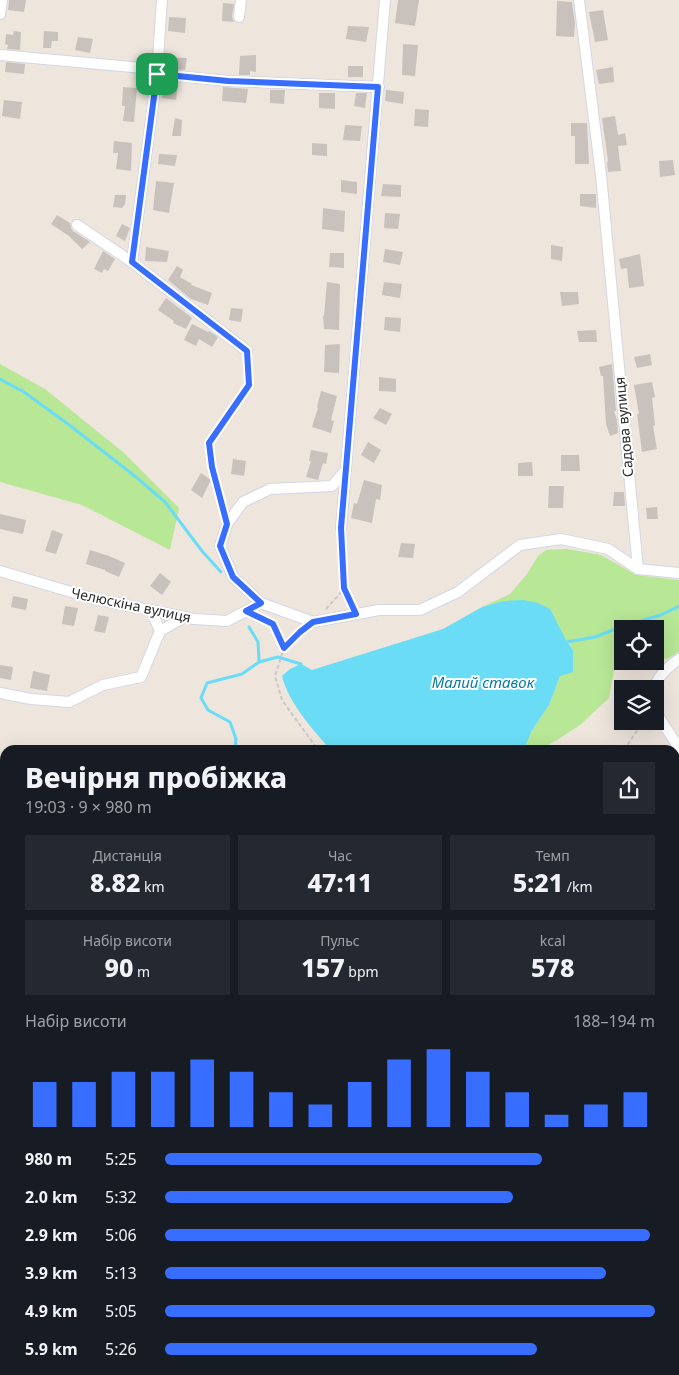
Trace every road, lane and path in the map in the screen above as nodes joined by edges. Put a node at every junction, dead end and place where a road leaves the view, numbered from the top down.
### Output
1 (2, 0) edge
2 (162, 0) edge
3 (241, 0) edge
4 (385, 0) edge
5 (579, 0) edge
6 (0, 14) edge
7 (239, 17) dead end
8 (0, 56) edge
9 (157, 74) junction
10 (378, 87) junction
11 (77, 225) dead end
12 (132, 262) junction
13 (247, 351) joint
14 (345, 471) junction
15 (227, 524) junction
16 (341, 528) joint
17 (638, 569) junction
18 (0, 571) edge
19 (679, 573) edge
20 (344, 588) junction
21 (261, 603) junction
22 (326, 609) dead end
23 (151, 610) junction
24 (246, 611) junction
25 (356, 614) junction
26 (185, 617) junction
27 (313, 622) junction
28 (160, 631) junction
29 (284, 648) junction
30 (679, 660) edge
31 (658, 680) edge
32 (0, 693) edge
33 (664, 724) edge
34 (637, 730) edge
35 (314, 745) edge
36 (627, 745) edge
37 (677, 745) edge

1 - 6 street
2 - 9 street
3 - 7 street
4 - 10 street
5 - 17 street, Садова вулиця
8 - 9 street
9 - 10 street
9 - 12 street
10 - 14 street
11 - 12 street
12 - 13 street
13 - 15 path
14 - 15 street
14 - 16 street
15 - 21 street
16 - 20 path
17 - 19 street
17 - 25 street
18 - 23 street, Челюскіна вулиця
20 - 22 path
20 - 25 path
21 - 24 street, Челюскіна вулиця
21 - 27 street
23 - 26 street, Челюскіна вулиця
23 - 28 street
24 - 26 street, Челюскіна вулиця
24 - 29 path
25 - 27 street
26 - 28 street
27 - 29 path
28 - 32 street
29 - 35 path
30 - 31 street
33 - 37 street
34 - 36 path

